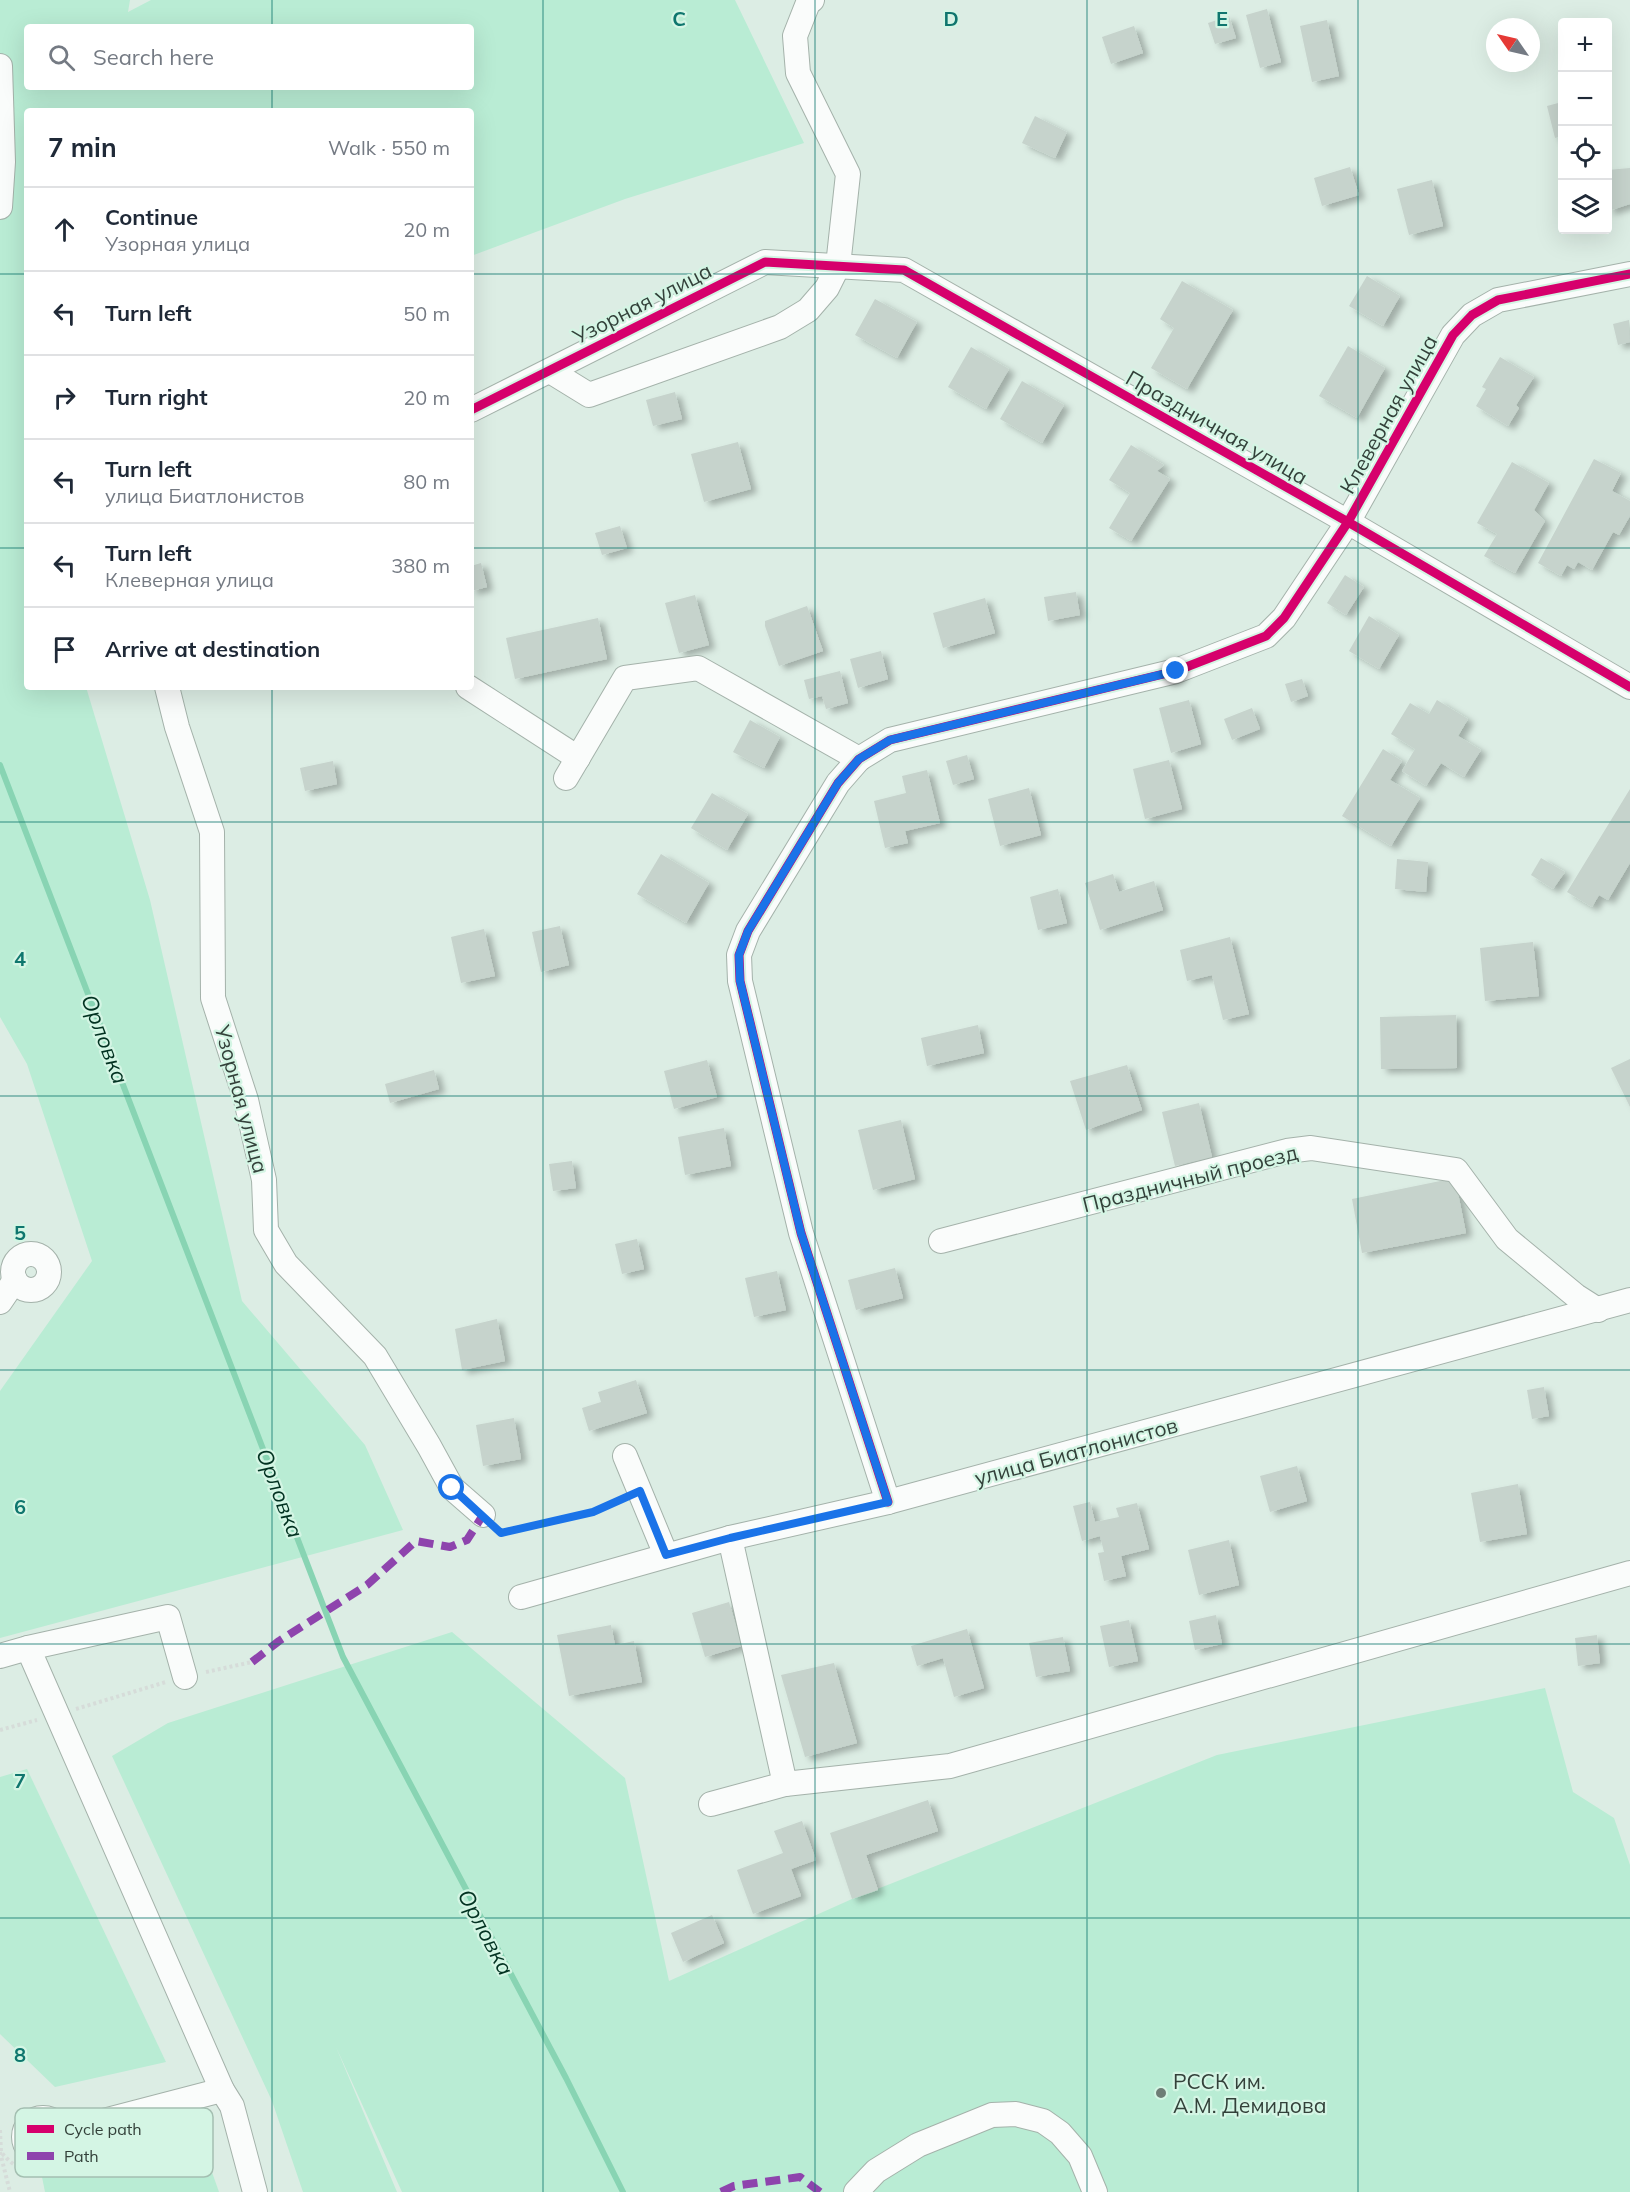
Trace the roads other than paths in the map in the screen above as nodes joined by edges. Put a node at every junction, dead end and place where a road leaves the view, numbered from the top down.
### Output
1 (812, 0) edge
2 (0, 66) edge
3 (0, 207) edge
4 (838, 266) junction
5 (1630, 274) edge
6 (550, 371) junction
7 (474, 409) edge
8 (1348, 522) junction
9 (1630, 687) edge
10 (168, 690) edge
11 (472, 690) edge
12 (859, 759) junction
13 (941, 1241) dead end
14 (15, 1280) dead end
15 (1630, 1300) edge
16 (0, 1302) edge
17 (1598, 1310) junction
18 (625, 1456) dead end
19 (888, 1502) junction
20 (483, 1515) road end
21 (730, 1538) junction
22 (666, 1555) junction
23 (1630, 1573) edge
24 (520, 1597) dead end
25 (28, 1648) junction
26 (0, 1656) edge
27 (184, 1677) road end
28 (785, 1784) junction
29 (711, 1804) dead end
30 (222, 2090) junction
31 (153, 2108) edge
32 (255, 2192) edge
33 (856, 2192) edge
34 (1095, 2192) edge

1 - 4 street
2 - 3 street
4 - 6 street, Узорная улица
4 - 6 street
4 - 8 street, Праздничная улица
5 - 8 street, Клеверная улица
6 - 7 street, Узорная улица
8 - 9 street, Праздничная улица
8 - 12 street, Клеверная улица
10 - 20 street, Узорная улица
11 - 12 street
12 - 19 street, Клеверная улица
13 - 17 street, Праздничный проезд
14 - 16 street
15 - 17 street, улица Биатлонистов
17 - 19 street, улица Биатлонистов
18 - 22 street
19 - 21 street, улица Биатлонистов
21 - 22 street, улица Биатлонистов
21 - 28 street
22 - 24 street, улица Биатлонистов
23 - 28 street
25 - 26 street
25 - 27 street
25 - 30 street
28 - 29 street
30 - 31 street
30 - 32 street
33 - 34 street

